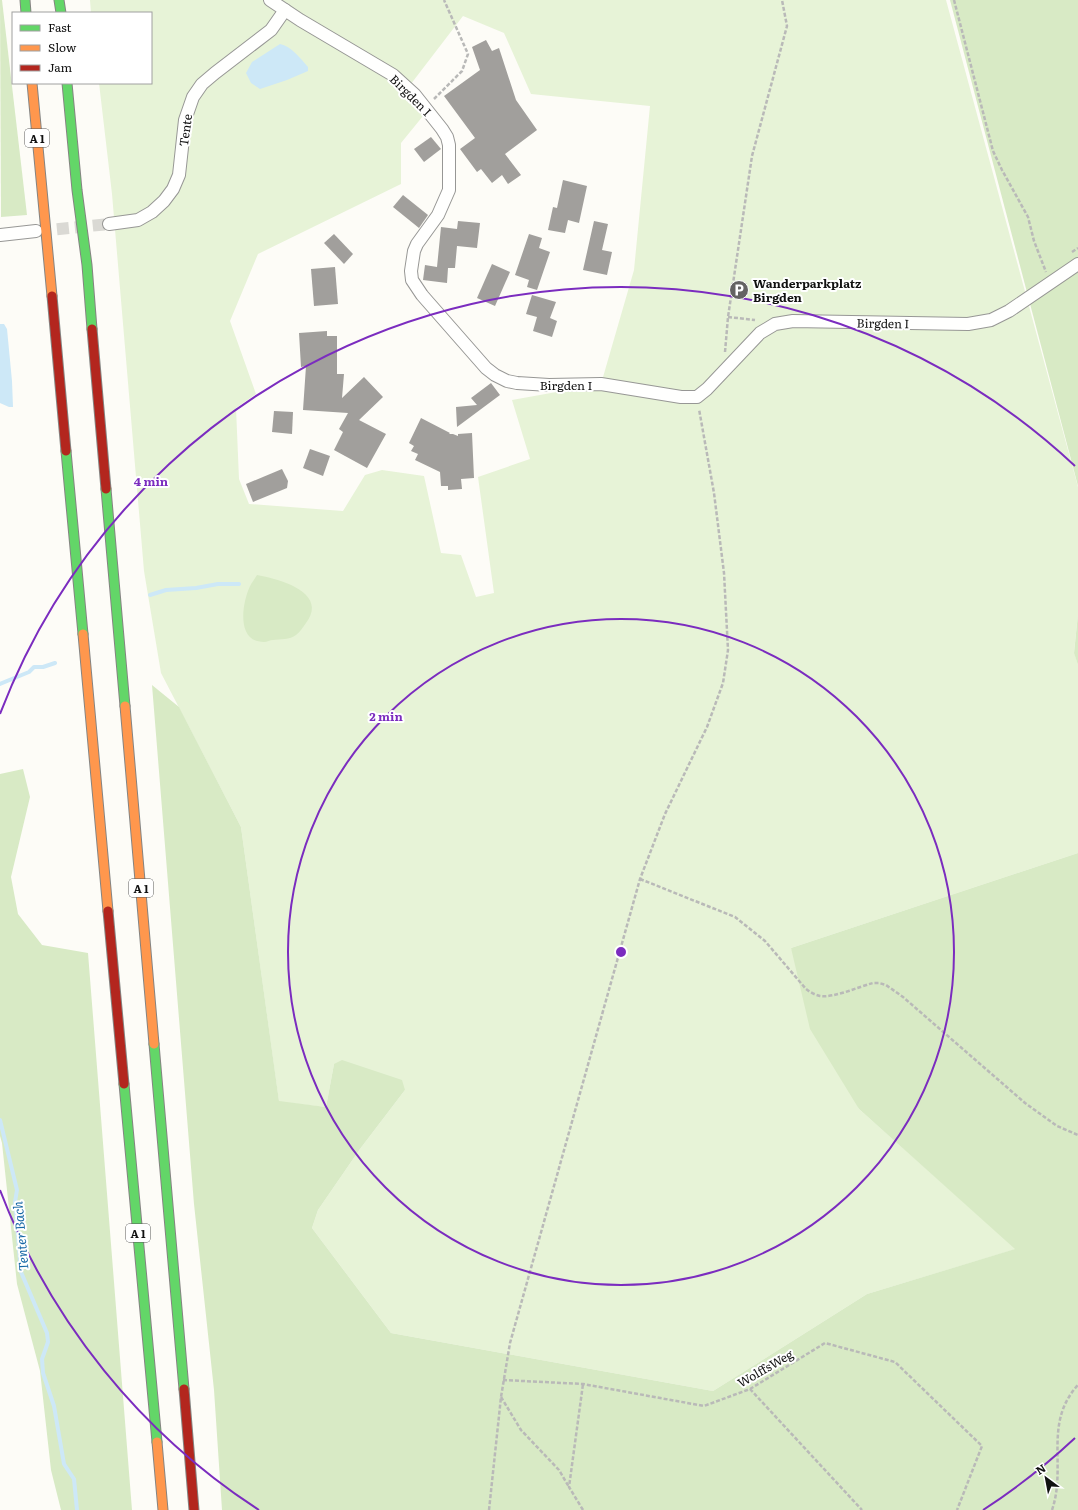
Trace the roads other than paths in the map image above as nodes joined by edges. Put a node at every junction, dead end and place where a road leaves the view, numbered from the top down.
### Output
1 (24, 0) edge
2 (59, 0) edge
3 (270, 0) edge
4 (285, 10) junction
5 (26, 12) edge
6 (61, 12) edge
7 (32, 84) edge
8 (67, 84) edge
9 (109, 224) tunnel mouth
10 (36, 232) tunnel mouth
11 (0, 235) edge
12 (1078, 264) edge
13 (163, 1510) edge
14 (194, 1510) edge

1 - 5 highway
2 - 6 highway
3 - 4 street, Birgden I
4 - 9 street, Tente
4 - 12 street, Birgden I
7 - 13 highway, A 1
8 - 14 highway, A 1
10 - 11 street

